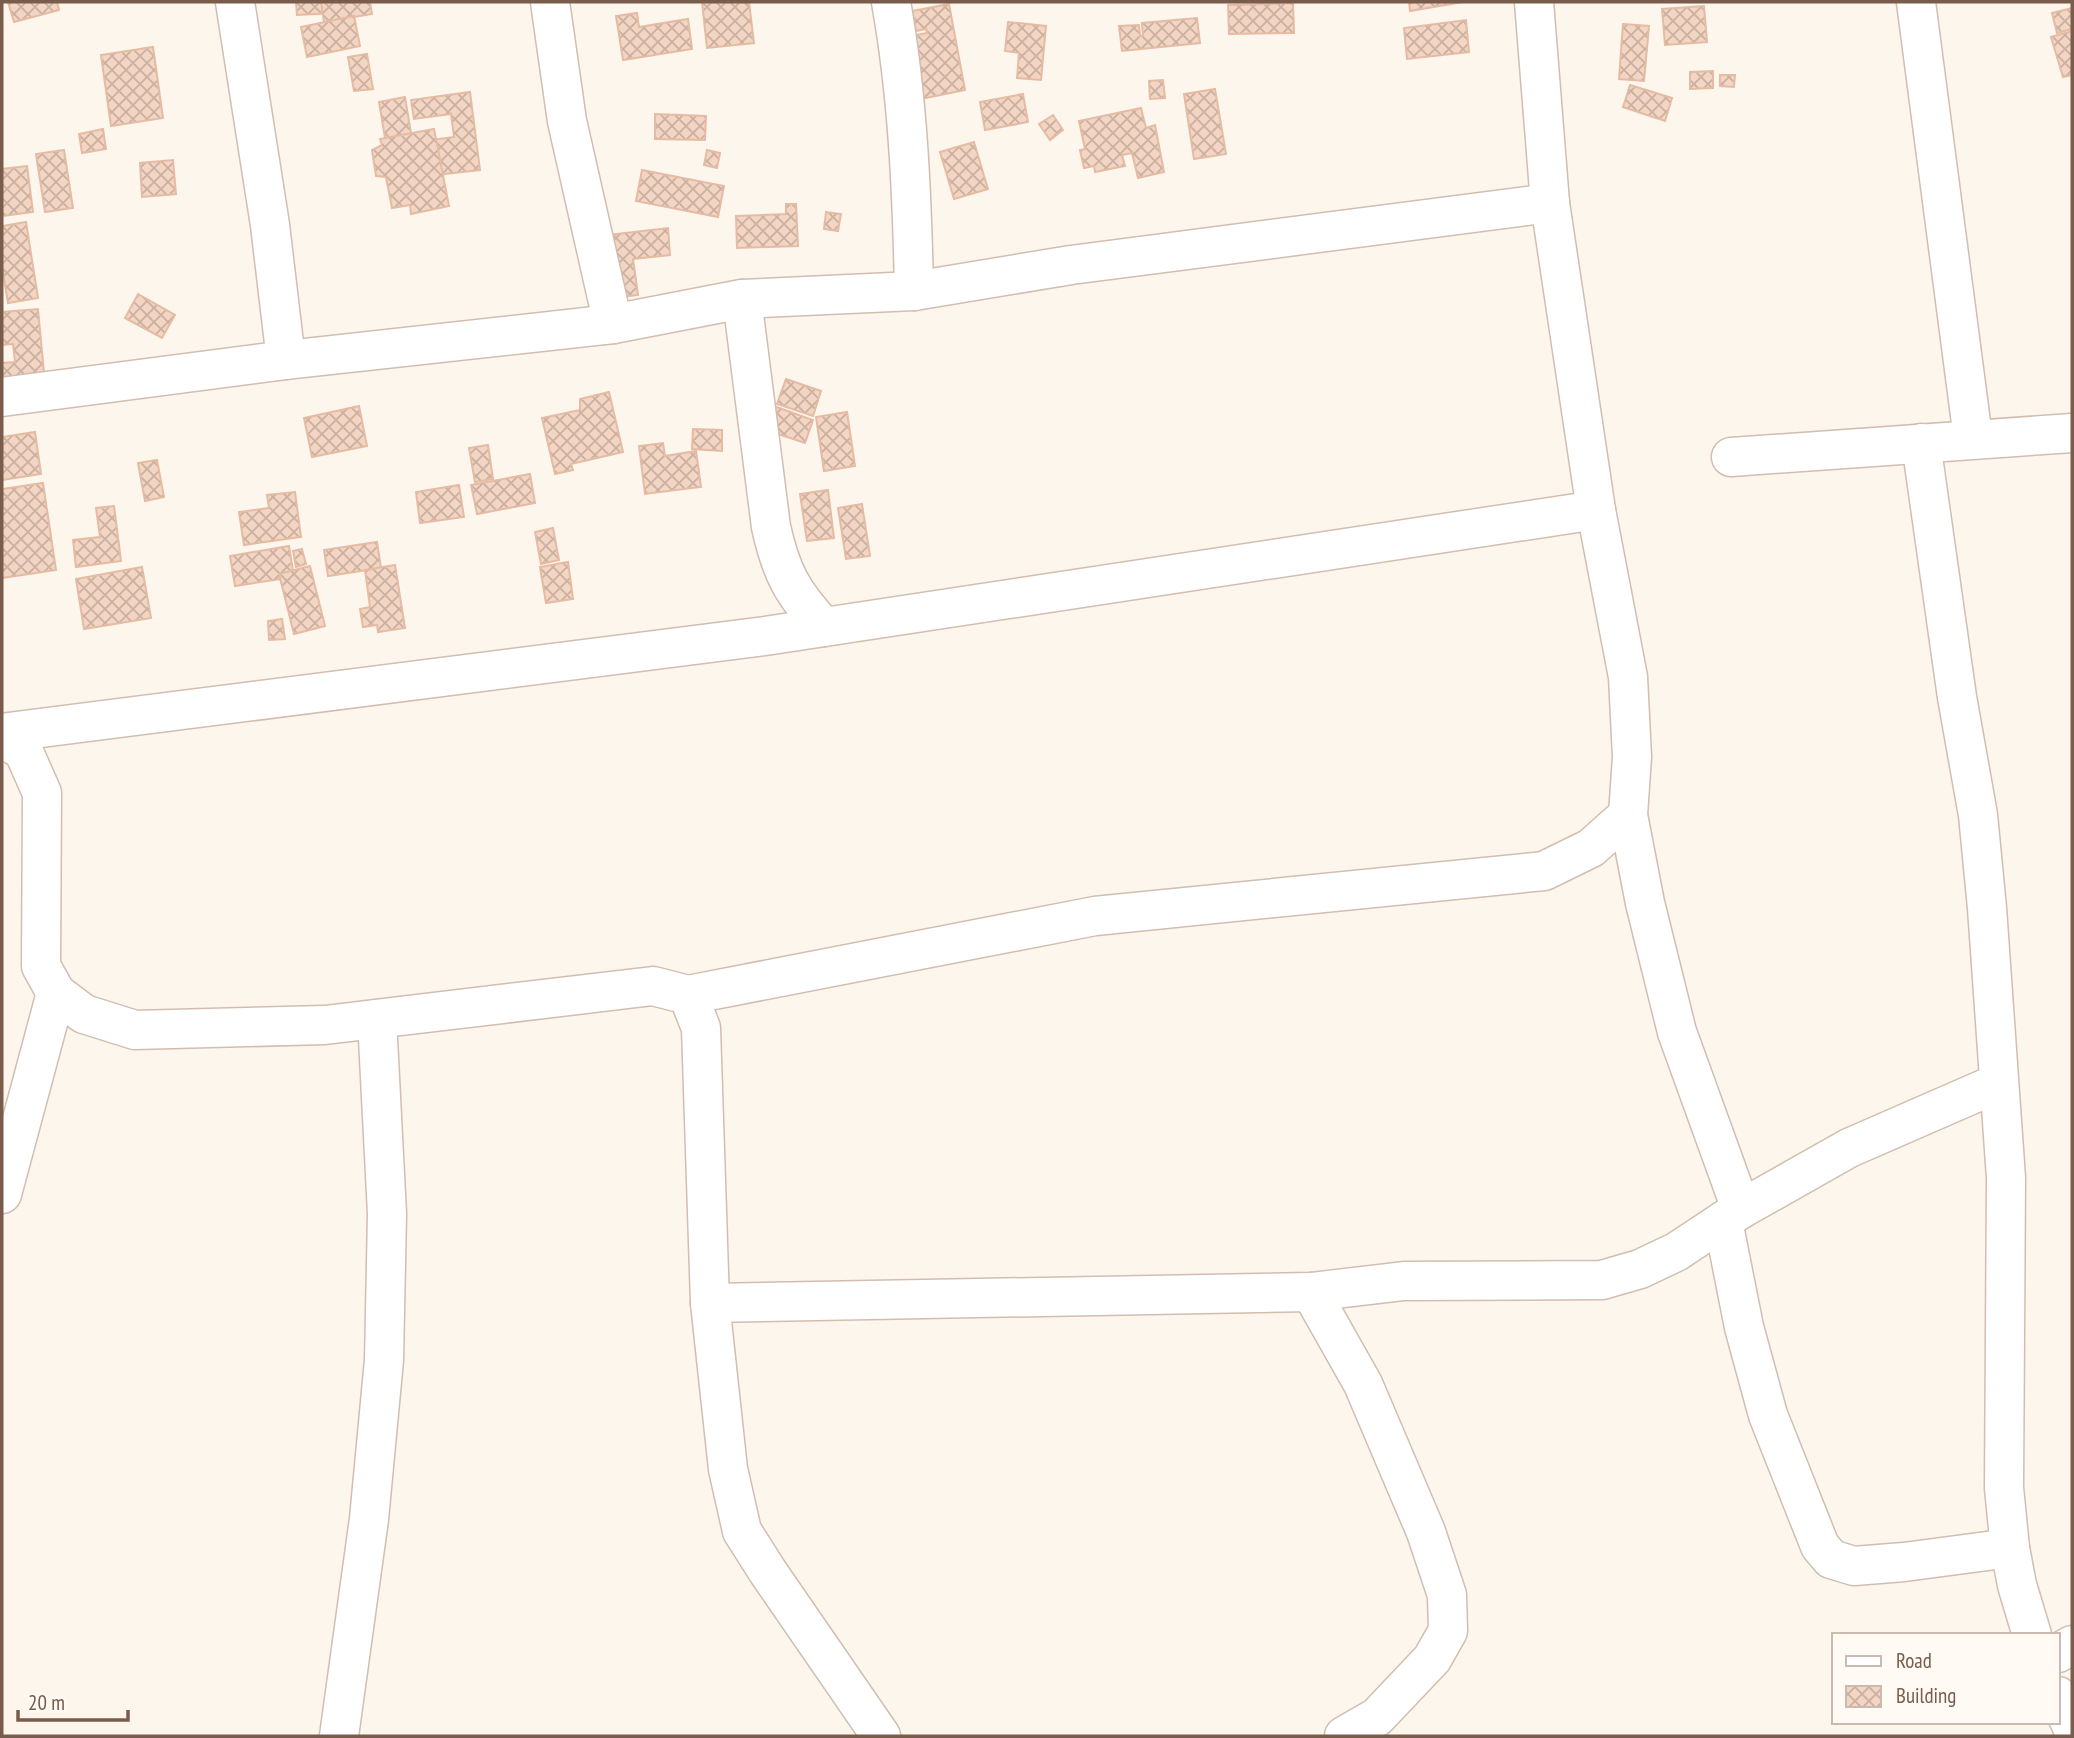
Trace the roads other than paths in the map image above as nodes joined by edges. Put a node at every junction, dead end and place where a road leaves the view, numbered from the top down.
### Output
1 (235, 2) edge
2 (550, 2) edge
3 (891, 2) edge
4 (1534, 2) edge
5 (1916, 2) edge
6 (1550, 203) junction
7 (914, 290) junction
8 (742, 299) junction
9 (613, 324) junction
10 (286, 360) junction
11 (2, 397) edge
12 (2072, 433) edge
13 (1973, 438) junction
14 (1921, 443) junction
15 (1731, 457) dead end
16 (1595, 510) junction
17 (824, 627) junction
18 (2, 733) edge
19 (2, 739) edge
20 (1628, 815) junction
21 (56, 993) junction
22 (688, 995) junction
23 (377, 1019) junction
24 (1998, 1083) junction
25 (2, 1194) edge
26 (1732, 1215) junction
27 (1311, 1292) junction
28 (710, 1303) junction
29 (2010, 1548) junction
30 (2031, 1633) edge
31 (2060, 1700) edge
32 (2072, 1727) edge
33 (339, 1736) edge
34 (881, 1736) edge
35 (1344, 1736) edge

1 - 10 street
2 - 9 street
3 - 7 street
4 - 6 street
5 - 13 street
6 - 7 street
6 - 16 street
7 - 8 street
8 - 9 street
8 - 17 street
9 - 10 street
10 - 11 street
12 - 13 street
13 - 14 street
14 - 15 street
14 - 24 street
16 - 17 street
16 - 20 street
17 - 18 street
19 - 21 street
20 - 22 street
20 - 26 street
21 - 23 street
21 - 25 street
22 - 23 street
22 - 28 street
23 - 33 street
24 - 26 street
24 - 29 street
26 - 27 street
26 - 29 street
27 - 28 street
27 - 35 street
28 - 34 street
29 - 30 street
31 - 32 street

